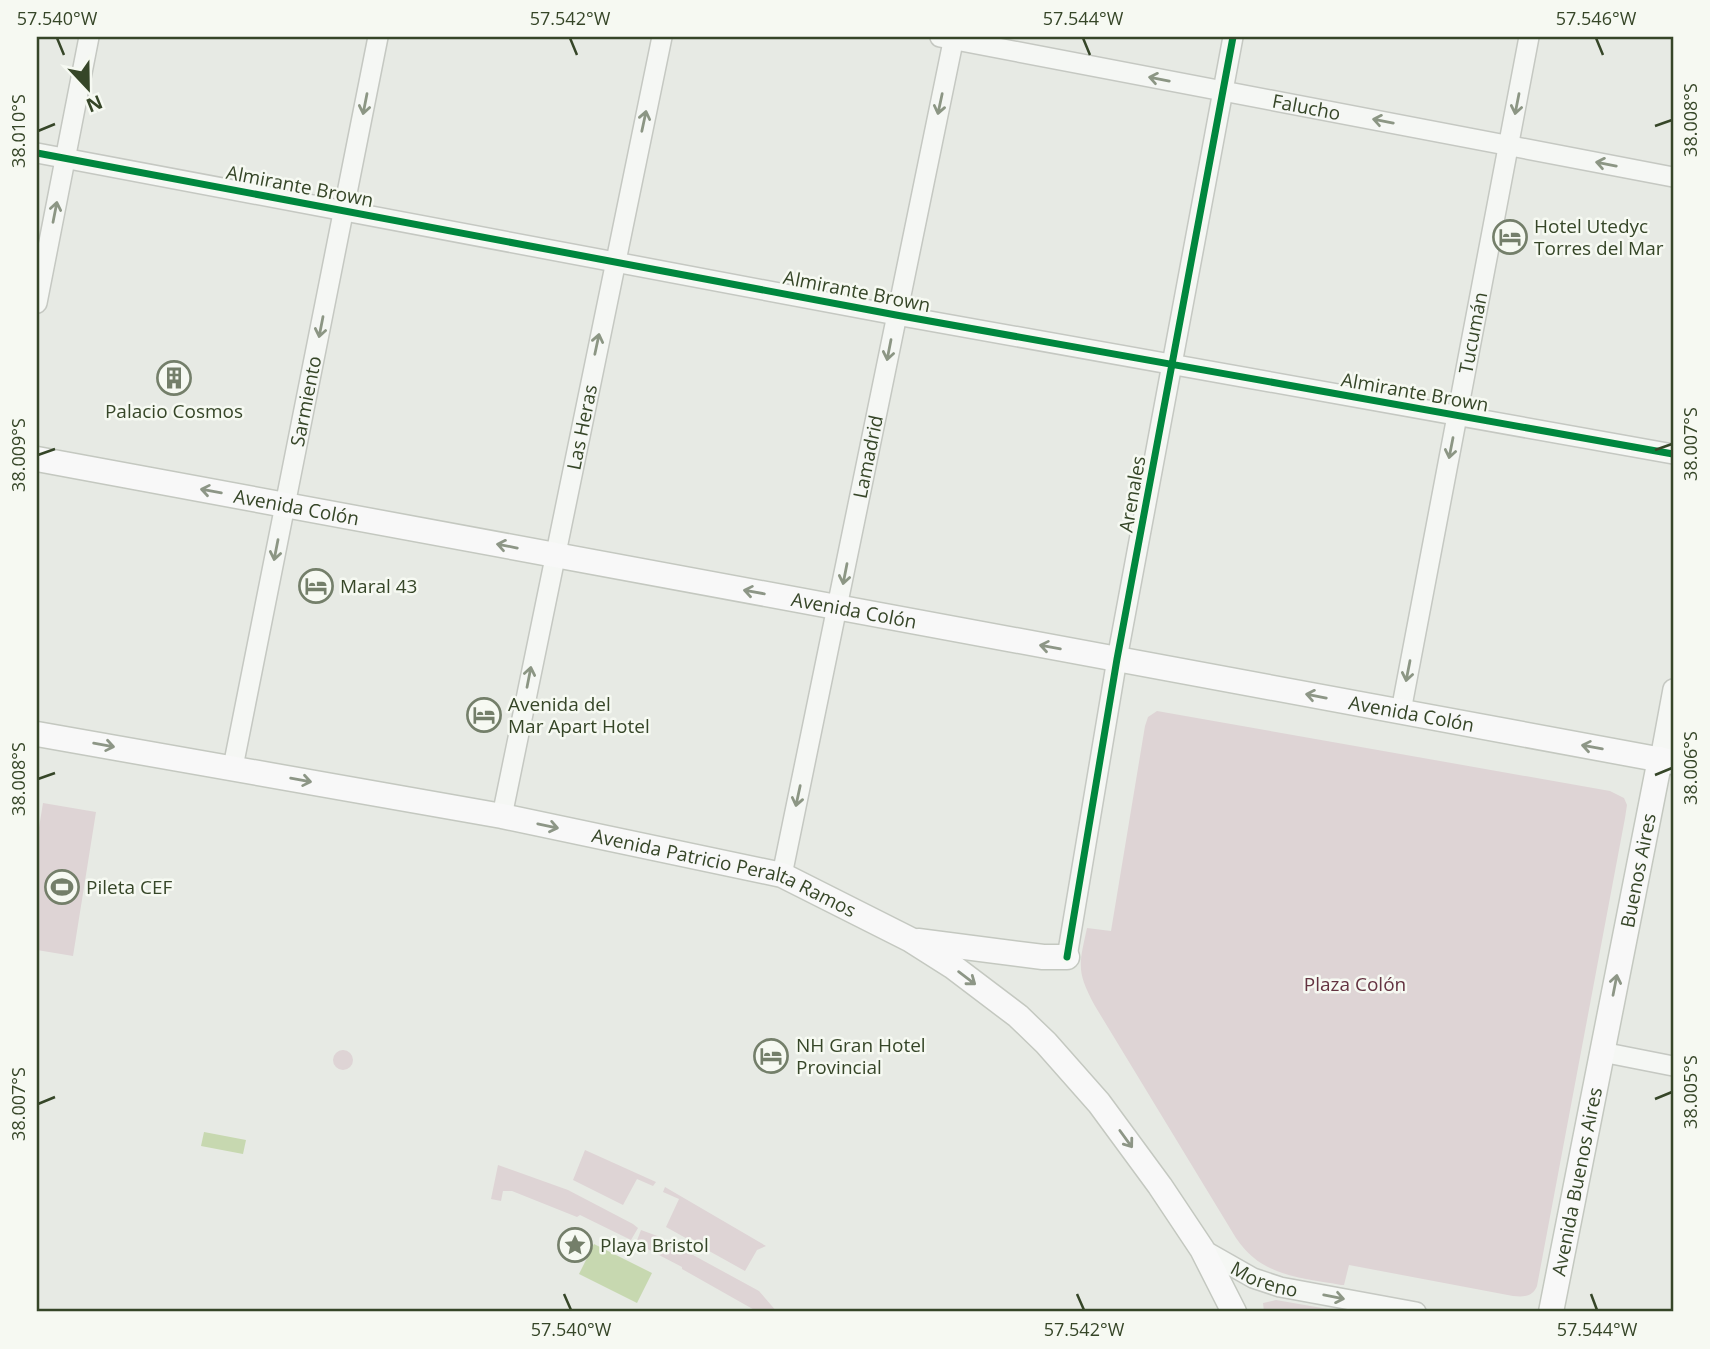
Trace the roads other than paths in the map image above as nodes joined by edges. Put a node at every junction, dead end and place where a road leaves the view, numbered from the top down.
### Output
1 (89, 37) edge
2 (378, 37) edge
3 (662, 37) edge
4 (1233, 37) edge
5 (1529, 37) edge
6 (949, 38) edge
7 (1223, 91) junction
8 (1509, 145) junction
9 (37, 153) edge
10 (65, 158) junction
11 (1673, 177) edge
12 (344, 211) junction
13 (615, 261) junction
14 (37, 303) edge
15 (897, 315) junction
16 (1172, 364) junction
17 (1457, 415) junction
18 (1673, 454) edge
19 (37, 459) edge
20 (285, 505) junction
21 (554, 555) junction
22 (838, 607) junction
23 (1118, 659) junction
24 (1673, 689) edge
25 (1401, 711) junction
26 (37, 734) edge
27 (1666, 761) edge
28 (233, 767) junction
29 (502, 816) junction
30 (782, 875) junction
31 (911, 940) junction
32 (1067, 957) joint
33 (1602, 1052) junction
34 (1673, 1066) edge
35 (1202, 1249) junction
36 (1234, 1312) edge
37 (1416, 1312) edge
38 (1551, 1312) edge

1 - 10 street
2 -> 12 street, Sarmiento
13 -> 3 street, Las Heras
4 - 7 street, Arenales
5 -> 8 street, Tucumán
7 -> 6 street, Falucho
6 -> 15 street, Lamadrid
8 -> 7 street, Falucho
7 - 16 street, Arenales
11 -> 8 street, Falucho
8 - 17 street, Tucumán
9 - 10 street, Almirante Brown
10 - 12 street, Almirante Brown
14 -> 10 street
12 - 13 street, Almirante Brown
12 -> 20 street, Sarmiento
13 - 15 street, Almirante Brown
21 -> 13 street, Las Heras
15 - 16 street, Almirante Brown
15 -> 22 street, Lamadrid
16 - 17 street, Almirante Brown
16 - 23 street, Arenales
17 - 18 street, Almirante Brown
17 -> 25 street, Tucumán
20 -> 19 main road, Avenida Colón
21 -> 20 main road, Avenida Colón
20 -> 28 street, Sarmiento
22 -> 21 main road, Avenida Colón
29 -> 21 street, Las Heras
23 -> 22 main road, Avenida Colón
22 -> 30 street, Lamadrid
25 -> 23 main road, Avenida Colón
23 - 32 street, Arenales
24 - 27 street, Buenos Aires
27 -> 25 main road, Avenida Colón
26 -> 28 main road, Avenida Patricio Peralta Ramos
33 -> 27 main road, Buenos Aires
28 -> 29 main road, Avenida Patricio Peralta Ramos
29 -> 30 main road, Avenida Patricio Peralta Ramos
30 - 31 main road, Avenida Patricio Peralta Ramos
31 - 32 main road
31 -> 35 main road, Avenida Patricio Peralta Ramos
33 - 34 street
33 - 38 main road, Avenida Buenos Aires
35 - 36 main road, Avenida Patricio Peralta Ramos
35 -> 37 street, Moreno

